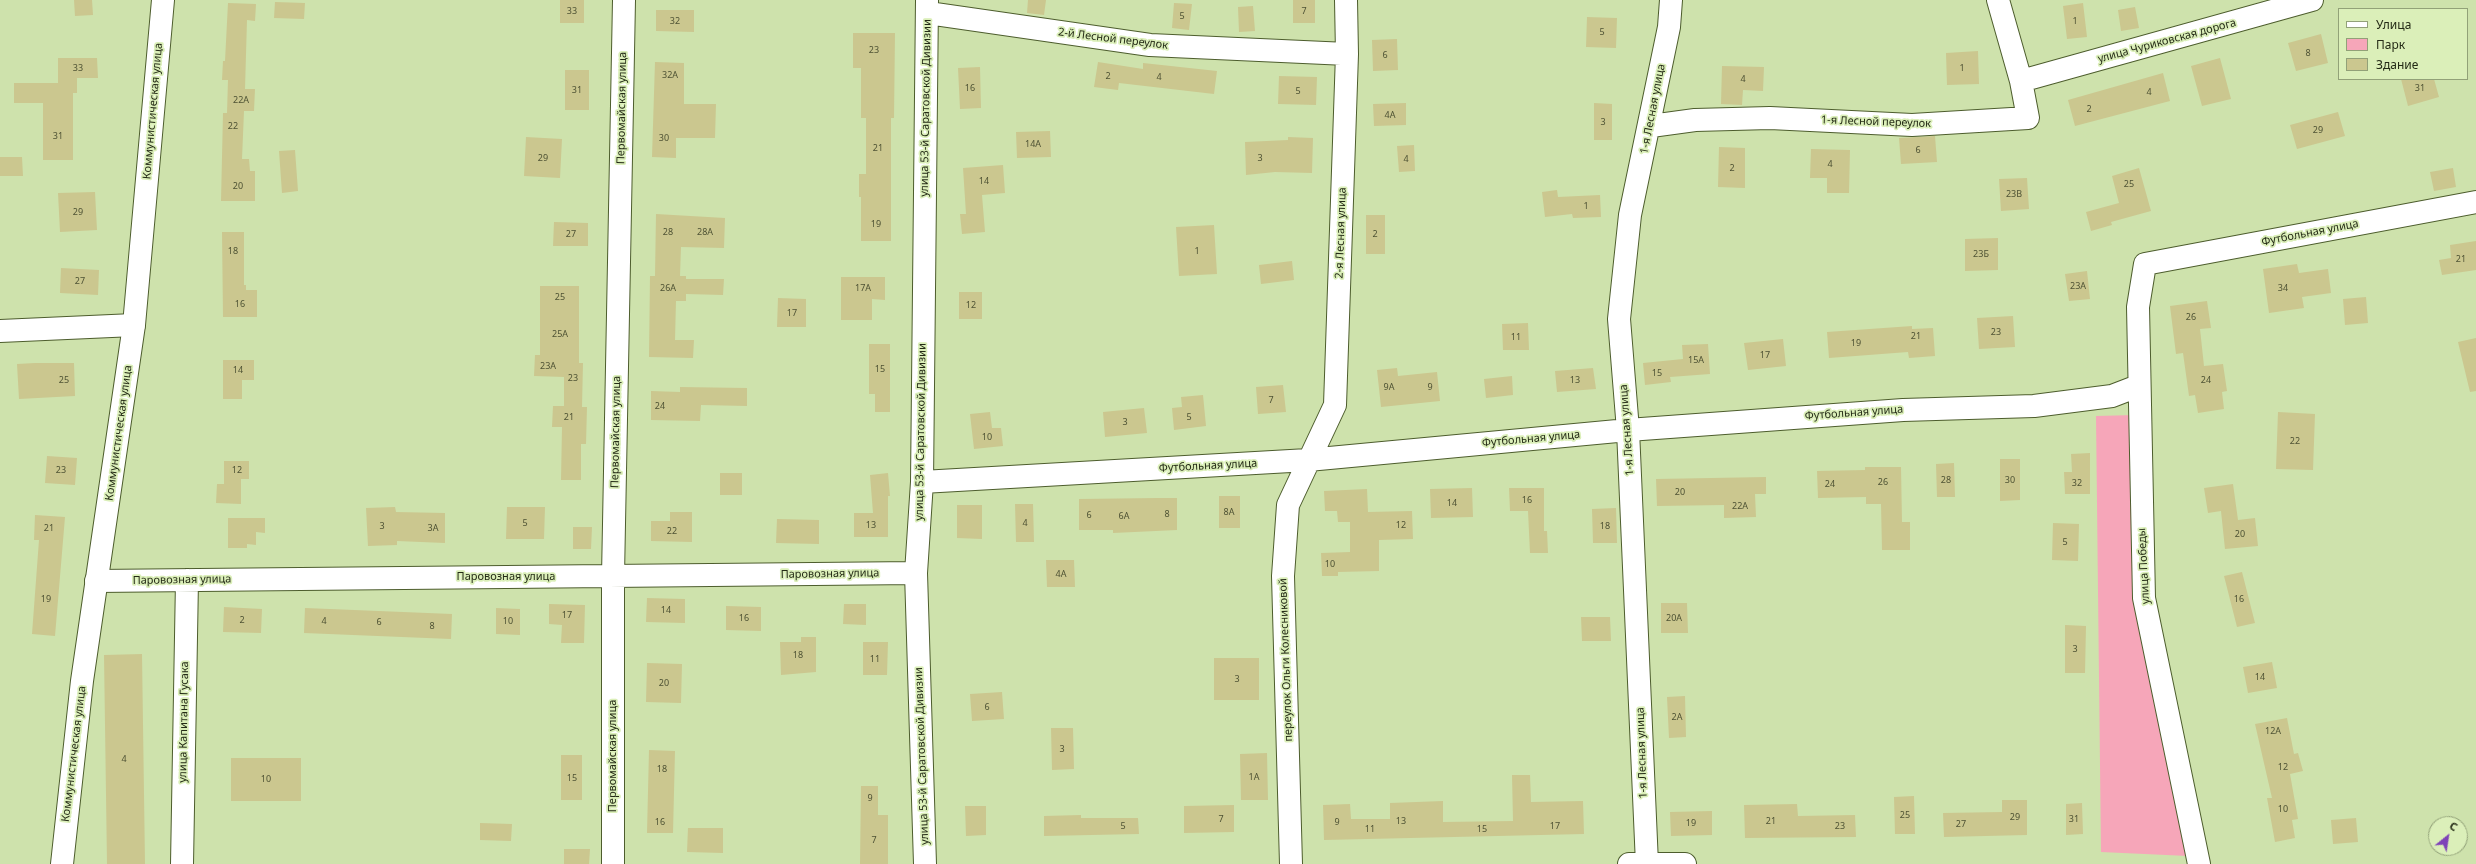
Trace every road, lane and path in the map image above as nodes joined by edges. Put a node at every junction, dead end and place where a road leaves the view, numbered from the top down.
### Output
1 (163, 0) edge
2 (624, 0) edge
3 (1346, 0) edge
4 (1671, 0) edge
5 (1998, 0) edge
6 (2312, 0) edge
7 (928, 6) edge
8 (1347, 54) junction
9 (2021, 81) junction
10 (1651, 126) junction
11 (2476, 202) edge
12 (2145, 264) joint
13 (134, 325) junction
14 (0, 330) edge
15 (2138, 386) junction
16 (1628, 430) junction
17 (1308, 460) junction
18 (922, 482) junction
19 (916, 573) junction
20 (613, 576) junction
21 (187, 580) junction
22 (96, 581) junction
23 (62, 864) edge
24 (182, 864) edge
25 (613, 864) edge
26 (925, 864) edge
27 (1291, 864) edge
28 (1629, 864) edge
29 (1647, 864) edge
30 (1685, 864) edge
31 (2199, 864) edge

1 - 13 street, Коммунистическая улица
2 - 20 street, Первомайская улица
3 - 8 street, 2-я Лесная улица
4 - 10 street, 1-я Лесная улица
5 - 9 street, 1-я Лесной переулок
6 - 9 street, улица Чуриковская дорога
7 - 8 street, 2-й Лесной переулок
7 - 18 street, улица 53-й Саратовской Дивизии
8 - 17 street, 2-я Лесная улица
9 - 10 street, 1-я Лесной переулок
10 - 16 street, 1-я Лесная улица
11 - 12 street, Футбольная улица
12 - 15 street, улица Победы
13 - 14 street
13 - 22 street, Коммунистическая улица
15 - 16 street, Футбольная улица
15 - 31 street, улица Победы
16 - 17 street, Футбольная улица
16 - 29 street, 1-я Лесная улица
17 - 18 street, Футбольная улица
17 - 27 street, переулок Ольги Колесниковой
18 - 19 street, улица 53-й Саратовской Дивизии
19 - 20 street, Паровозная улица
19 - 26 street, улица 53-й Саратовской Дивизии
20 - 21 street, Паровозная улица
20 - 25 street, Первомайская улица
21 - 22 street, Паровозная улица
21 - 24 street, улица Капитана Гусака
22 - 23 street, Коммунистическая улица
28 - 29 street
29 - 30 street

